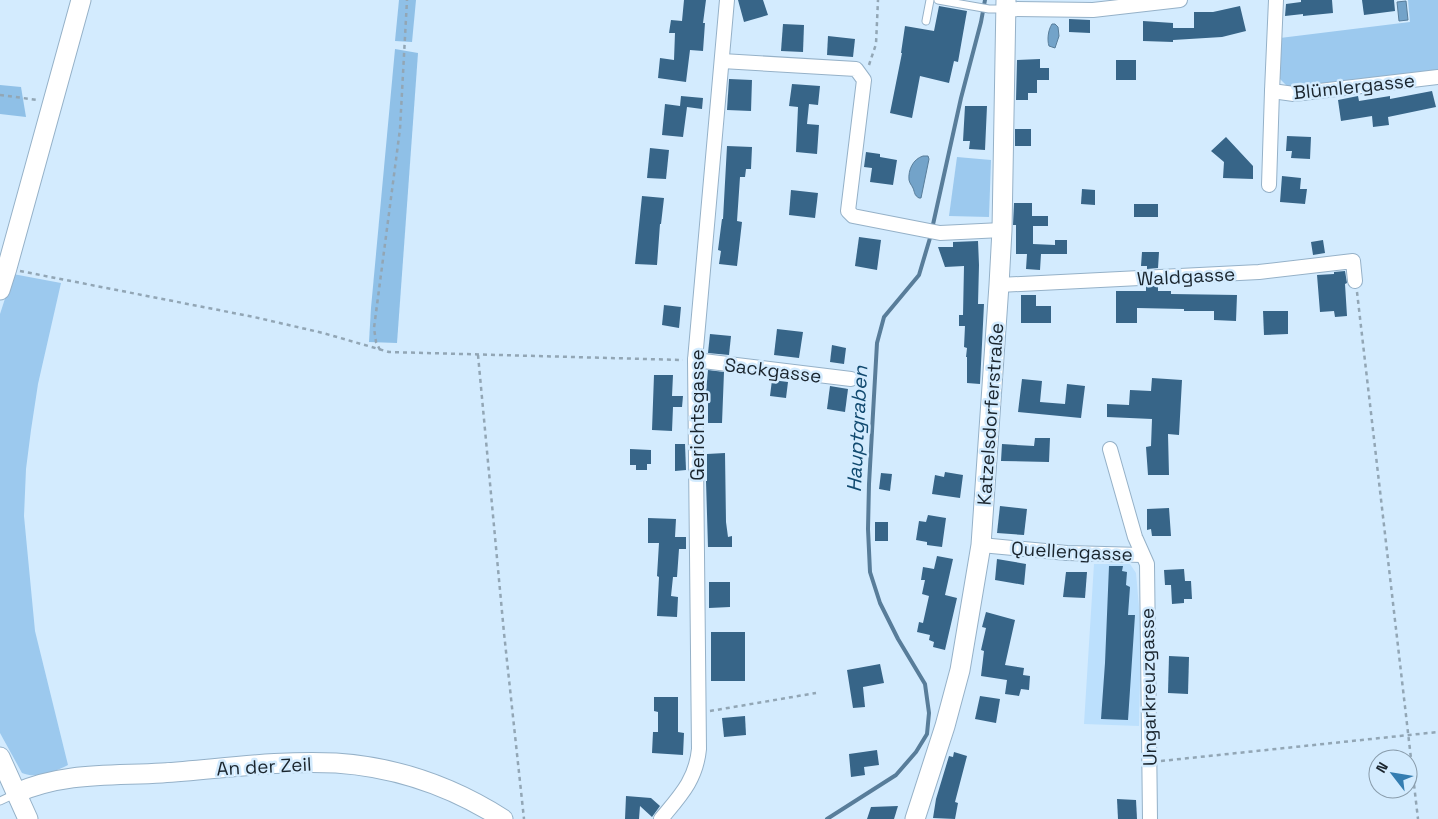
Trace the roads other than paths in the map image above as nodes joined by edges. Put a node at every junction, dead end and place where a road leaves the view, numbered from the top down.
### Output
1 (81, 0) edge
2 (727, 0) edge
3 (930, 0) edge
4 (938, 0) edge
5 (1174, 0) edge
6 (1276, 0) edge
7 (1000, 6) edge
8 (926, 21) dead end
9 (722, 61) junction
10 (1438, 77) edge
11 (1272, 91) junction
12 (1269, 185) dead end
13 (1002, 230) junction
14 (1356, 281) road end
15 (1000, 285) junction
16 (0, 290) edge
17 (695, 360) junction
18 (852, 379) dead end
19 (1110, 449) dead end
20 (981, 545) junction
21 (1142, 555) junction
22 (0, 757) edge
23 (8, 797) edge
24 (28, 819) edge
25 (504, 819) edge
26 (661, 819) edge
27 (915, 819) edge
28 (1150, 819) edge

1 - 16 street
2 - 9 street, Gerichtsgasse
3 - 8 lane
4 - 7 lane
5 - 7 street
6 - 11 street, Blümlergasse
7 - 13 street, Katzelsdorferstraße
9 - 13 street
9 - 17 street, Gerichtsgasse
10 - 11 street, Blümlergasse
11 - 12 street
13 - 15 street, Katzelsdorferstraße
14 - 15 street, Waldgasse
15 - 20 street, Katzelsdorferstraße
17 - 18 street, Sackgasse
17 - 26 street, Gerichtsgasse
19 - 21 street, Quellengasse
20 - 21 street, Quellengasse
20 - 27 street, Katzelsdorferstraße
21 - 28 street, Ungarkreuzgasse
22 - 23 street
23 - 24 street
23 - 25 street, An der Zeil

